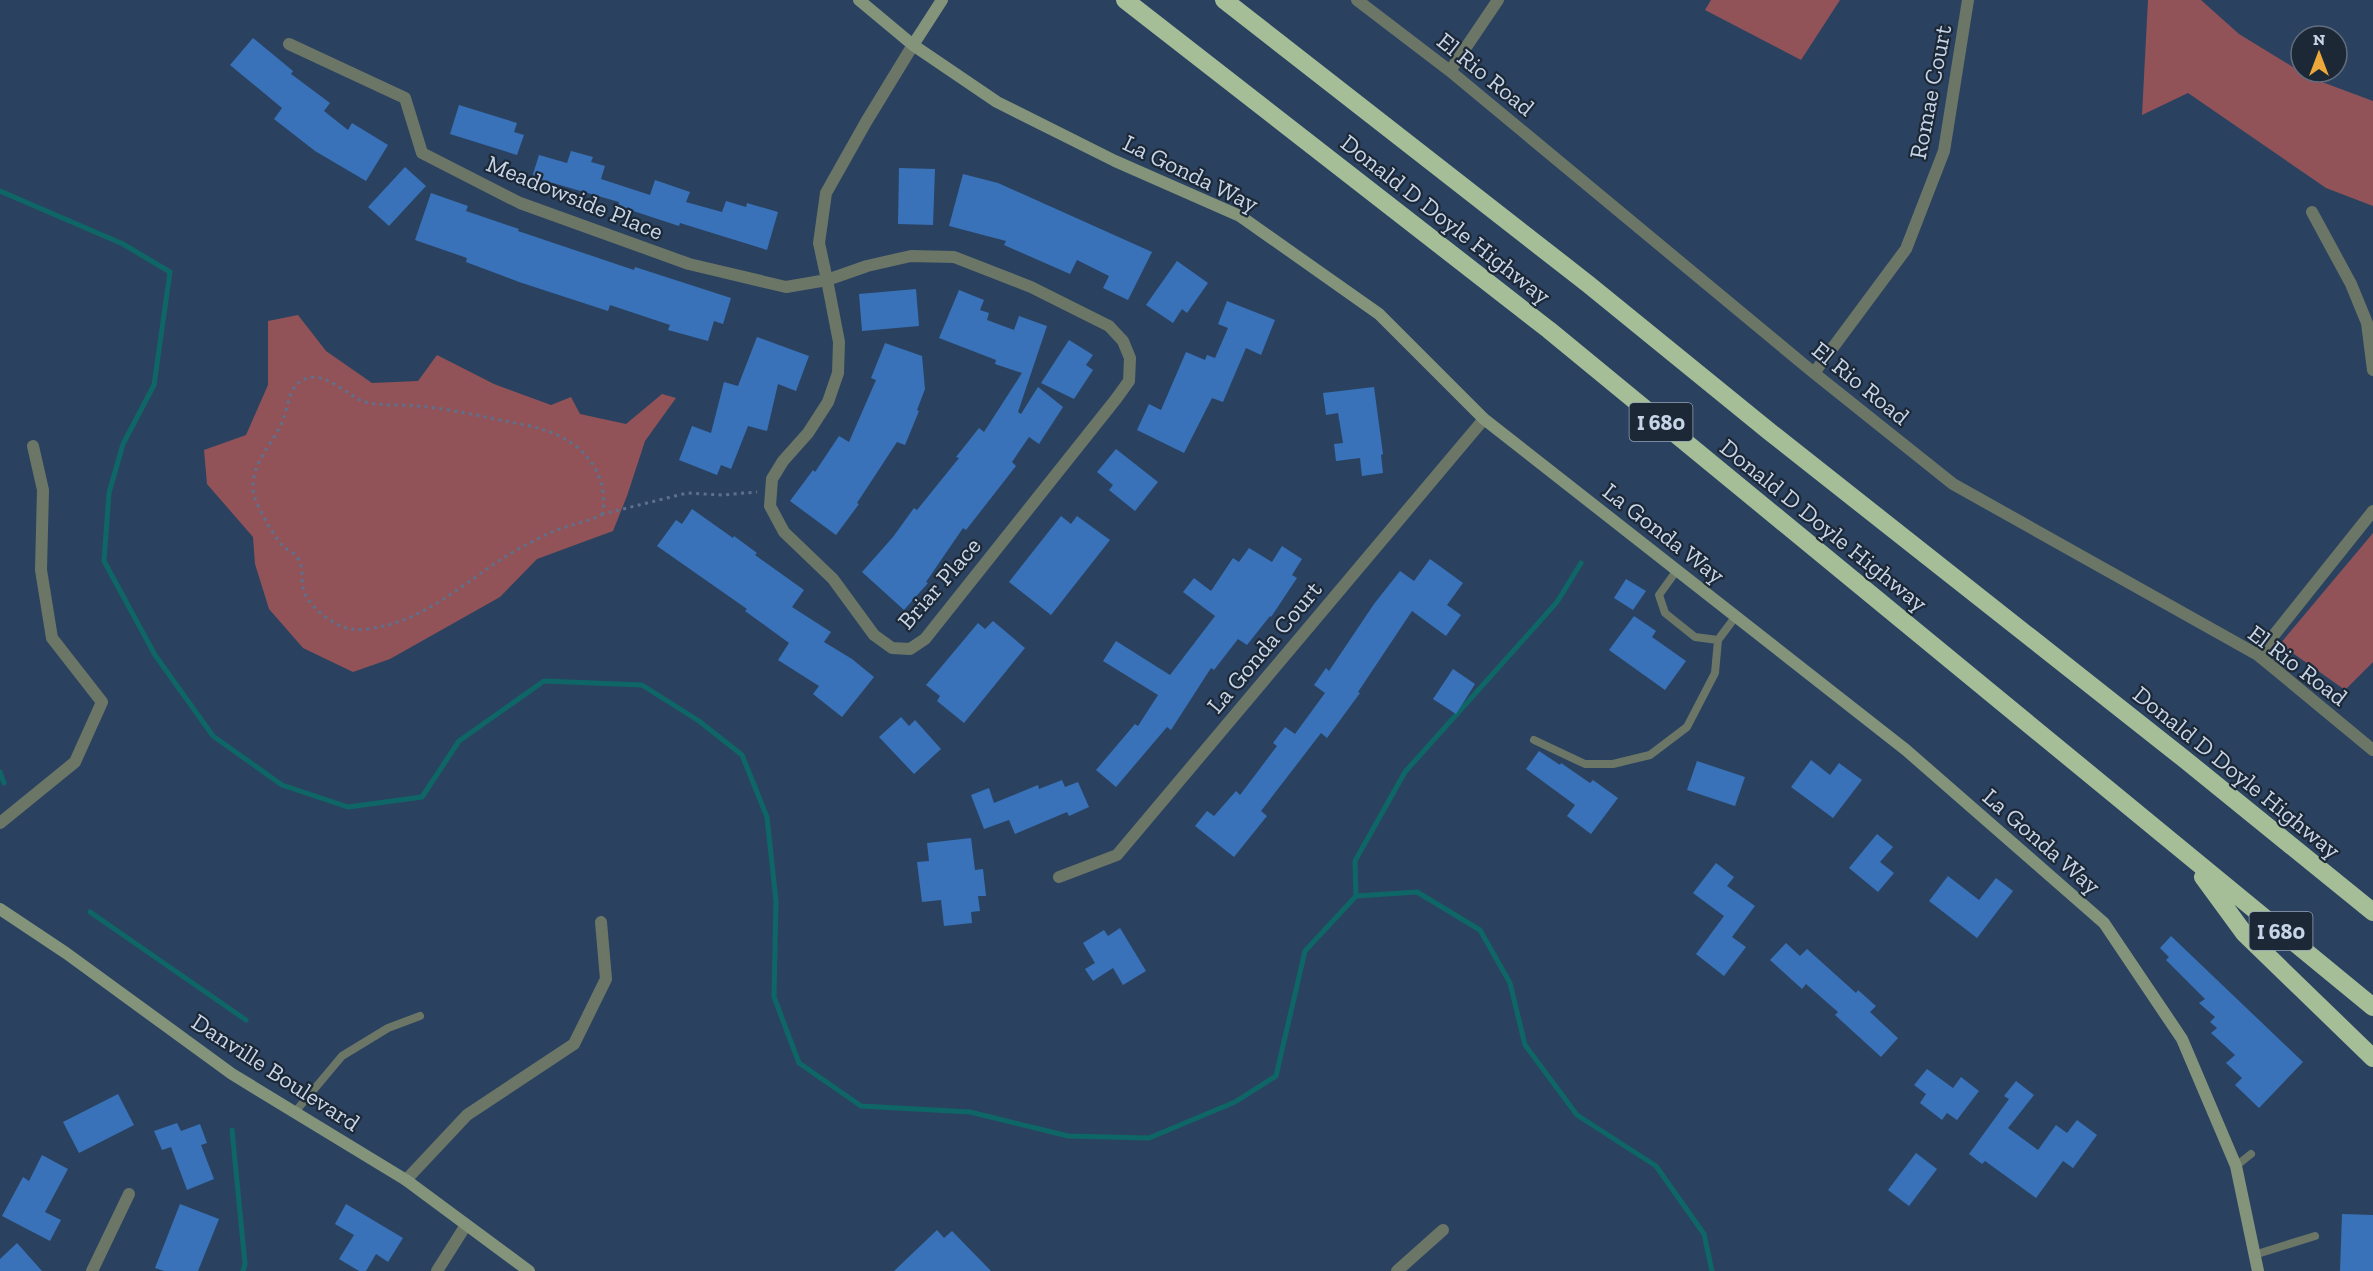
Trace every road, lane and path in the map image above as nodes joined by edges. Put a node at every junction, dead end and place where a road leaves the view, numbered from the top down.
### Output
1 (858, 0) edge
2 (942, 0) edge
3 (1125, 0) edge
4 (1224, 0) edge
5 (1357, 0) edge
6 (1498, 0) edge
7 (1968, 0) edge
8 (289, 44) dead end
9 (913, 45) junction
10 (1450, 71) junction
11 (2312, 212) dead end
12 (827, 280) junction
13 (2373, 370) edge
14 (1814, 373) junction
15 (1484, 419) junction
16 (33, 446) dead end
17 (771, 491) junction
18 (2373, 511) edge
19 (603, 514) junction
20 (1677, 570) junction
21 (1736, 616) junction
22 (1718, 640) junction
23 (2258, 656) junction
24 (1534, 740) dead end
25 (2373, 750) edge
26 (0, 823) edge
27 (2188, 856) junction
28 (1059, 877) dead end
29 (0, 909) edge
30 (2371, 909) edge
31 (601, 922) dead end
32 (2373, 1007) edge
33 (420, 1016) dead end
34 (2373, 1058) edge
35 (295, 1112) junction
36 (2251, 1154) dead end
37 (2236, 1166) junction
38 (406, 1180) junction
39 (129, 1194) dead end
40 (466, 1226) junction
41 (1443, 1230) dead end
42 (2315, 1236) dead end
43 (2254, 1254) junction
44 (92, 1271) edge
45 (437, 1271) edge
46 (529, 1271) edge
47 (1397, 1271) edge
48 (2258, 1271) edge

1 - 9 street, La Gonda Way
2 - 9 street
3 - 27 highway, Donald D Doyle Highway / I 680
4 - 30 highway, Donald D Doyle Highway / I 680
5 - 10 street, El Rio Road
6 - 10 street
7 - 14 street, Romae Court
8 - 12 street, Meadowside Place
9 - 12 street
9 - 15 street, La Gonda Way
10 - 14 street, El Rio Road
11 - 13 street
12 - 17 street
12 - 17 street, Briar Place
14 - 23 street, El Rio Road
15 - 20 street, La Gonda Way
15 - 28 street, La Gonda Court
16 - 26 street
17 - 19 path
18 - 23 street
19 - 19 path
20 - 21 street, La Gonda Way
20 - 22 lane
21 - 22 lane
21 - 37 street, La Gonda Way
22 - 24 lane
23 - 25 street, El Rio Road
27 - 32 highway, Donald D Doyle Highway / I 680
27 - 34 highway
29 - 35 street, Danville Boulevard
31 - 38 street
33 - 35 lane
35 - 38 street, Danville Boulevard
36 - 37 lane
37 - 43 street, La Gonda Way
38 - 40 street, Danville Boulevard
39 - 44 street
40 - 45 street
40 - 46 street, Danville Boulevard
41 - 47 street
42 - 43 lane
43 - 48 street, La Gonda Way

